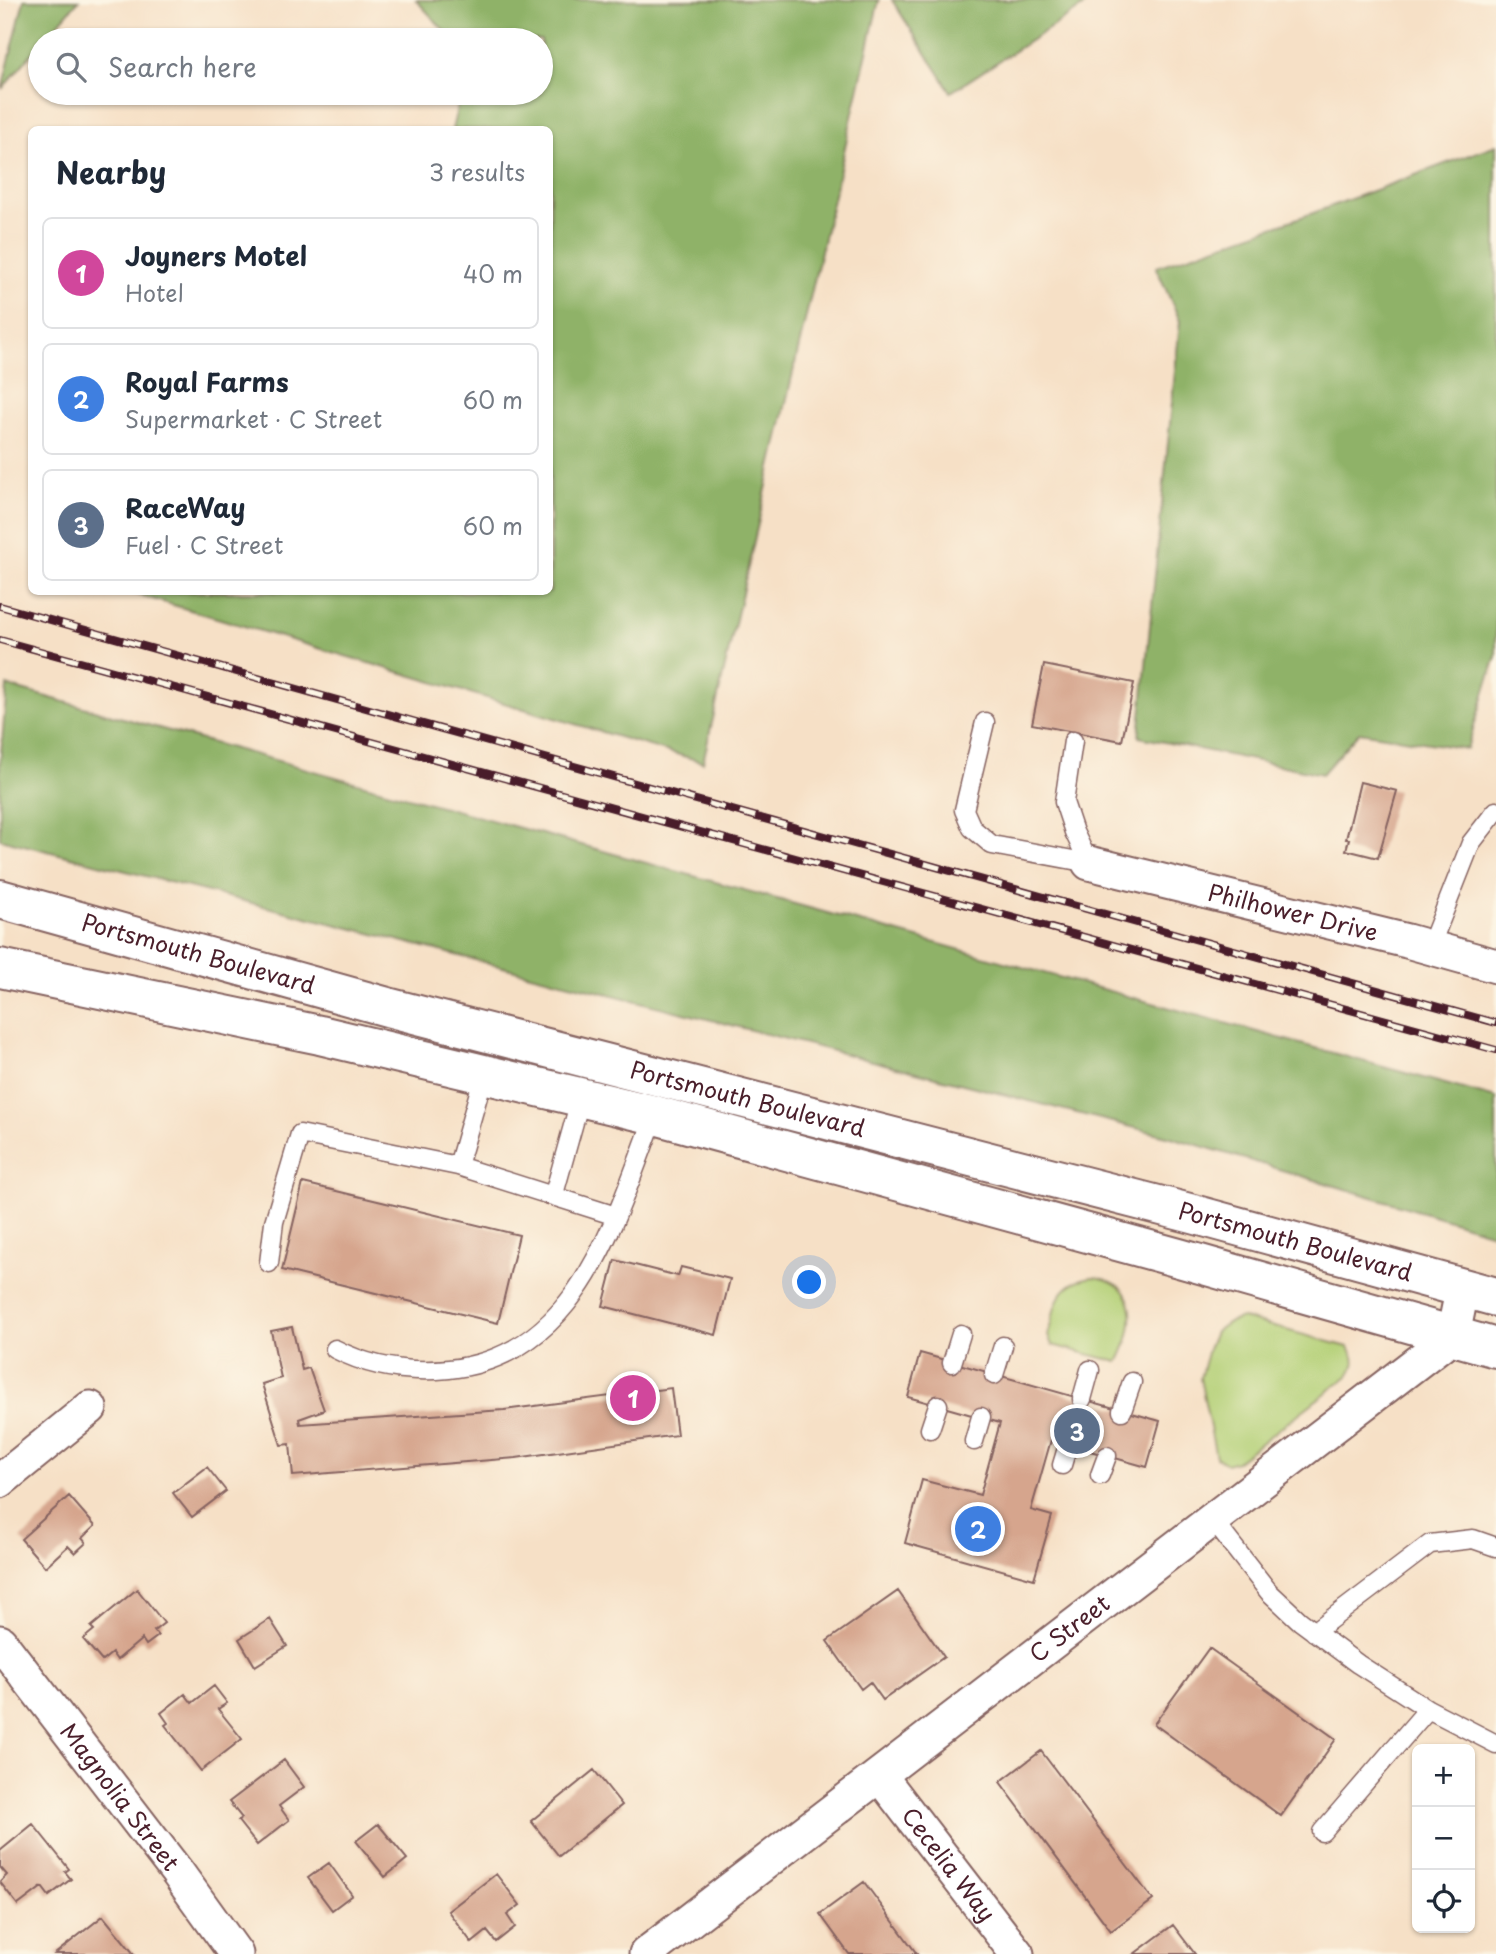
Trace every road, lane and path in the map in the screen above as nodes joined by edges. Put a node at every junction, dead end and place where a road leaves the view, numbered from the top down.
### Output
1 (985, 722) dead end
2 (1073, 741) dead end
3 (1496, 811) edge
4 (1089, 863) junction
5 (0, 899) edge
6 (1430, 947) junction
7 (1496, 966) edge
8 (0, 968) edge
9 (484, 1075) junction
10 (581, 1097) junction
11 (655, 1115) junction
12 (458, 1166) junction
13 (554, 1194) junction
14 (616, 1216) junction
15 (269, 1263) dead end
16 (1480, 1291) edge
17 (961, 1334) dead end
18 (1453, 1335) junction
19 (1003, 1346) dead end
20 (1496, 1348) edge
21 (335, 1349) dead end
22 (952, 1363) dead end
23 (1090, 1370) dead end
24 (994, 1374) dead end
25 (1132, 1382) dead end
26 (1082, 1399) dead end
27 (938, 1405) dead end
28 (90, 1408) dead end
29 (1122, 1410) dead end
30 (981, 1417) dead end
31 (930, 1429) dead end
32 (974, 1441) dead end
33 (1068, 1445) dead end
34 (1107, 1456) dead end
35 (1062, 1465) dead end
36 (1100, 1475) dead end
37 (0, 1481) edge
38 (1212, 1519) junction
39 (1496, 1547) edge
40 (1314, 1632) junction
41 (0, 1642) edge
42 (1428, 1709) junction
43 (1496, 1744) edge
44 (880, 1776) junction
45 (1322, 1832) dead end
46 (236, 1954) edge
47 (646, 1954) edge
48 (1017, 1954) edge

1 - 4 lane
2 - 4 lane
3 - 6 lane
4 - 6 street, Philhower Drive
5 - 16 main road, Portsmouth Boulevard
6 - 7 street, Philhower Drive
8 - 9 main road, Portsmouth Boulevard
9 - 10 main road, Portsmouth Boulevard
9 - 12 lane
10 - 11 main road, Portsmouth Boulevard
10 - 13 lane
11 - 14 lane
11 - 18 main road, Portsmouth Boulevard
12 - 13 lane
12 - 15 lane
13 - 14 lane
14 - 21 lane
16 - 18 street
17 - 22 lane
18 - 20 main road, Portsmouth Boulevard
18 - 38 street, C Street
19 - 24 lane
23 - 26 lane
25 - 29 lane
27 - 31 lane
28 - 37 street
30 - 32 lane
33 - 35 lane
34 - 36 lane
38 - 40 lane
38 - 44 street, C Street
39 - 40 lane
40 - 42 lane
41 - 46 street, Magnolia Street
42 - 43 lane
42 - 45 lane
44 - 47 street, C Street
44 - 48 street, Cecelia Way

